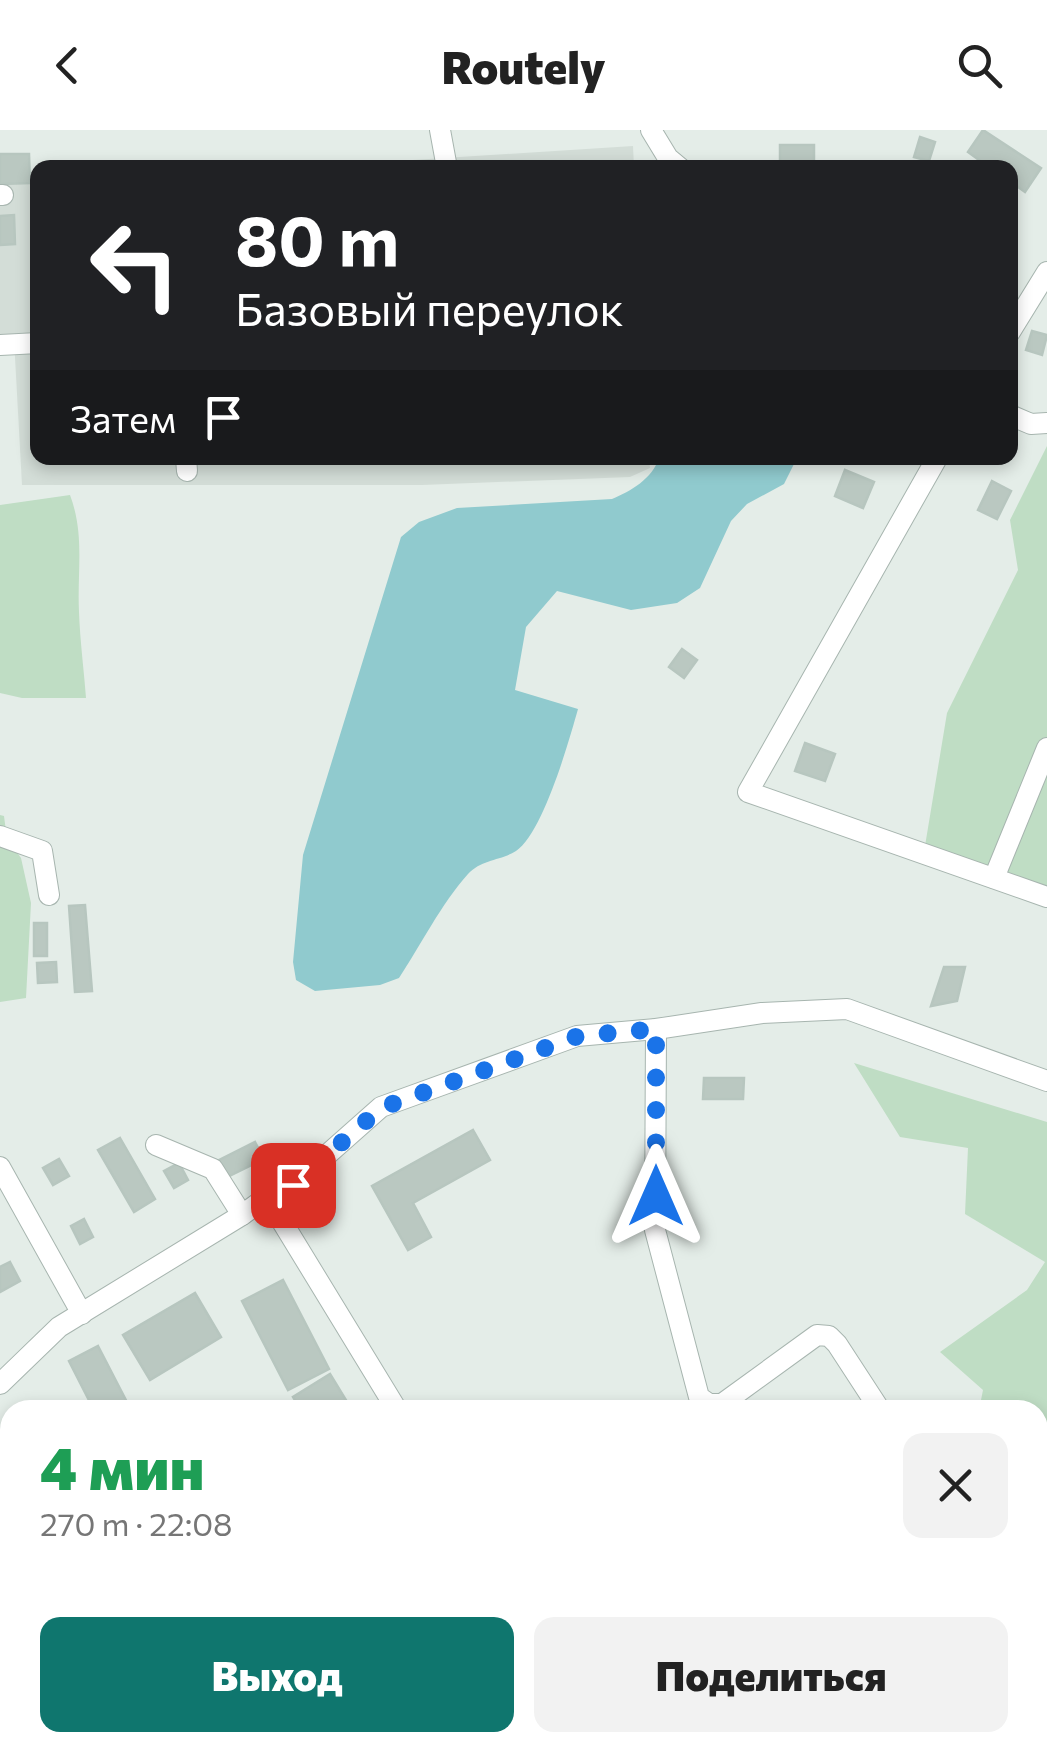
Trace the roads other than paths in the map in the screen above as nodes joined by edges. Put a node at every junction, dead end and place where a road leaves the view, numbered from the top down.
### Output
1 (440, 130) edge
2 (650, 130) edge
3 (446, 160) edge
4 (670, 160) edge
5 (1047, 272) edge
6 (1018, 319) edge
7 (30, 344) edge
8 (0, 346) edge
9 (1018, 418) edge
10 (1047, 423) edge
11 (933, 465) edge
12 (1047, 748) edge
13 (0, 836) edge
14 (994, 878) junction
15 (49, 895) dead end
16 (1047, 897) edge
17 (656, 1029) junction
18 (1047, 1081) edge
19 (156, 1145) dead end
20 (0, 1167) edge
21 (266, 1197) junction
22 (242, 1215) junction
23 (82, 1314) junction
24 (0, 1384) edge
25 (391, 1400) edge
26 (704, 1400) edge
27 (728, 1400) edge
28 (873, 1400) edge

1 - 3 street
2 - 4 street
5 - 6 street
7 - 8 street
9 - 10 street
11 - 14 street
12 - 14 street
13 - 15 street
14 - 16 street
17 - 18 street
17 - 21 street
17 - 26 street
19 - 22 street
20 - 23 street
21 - 22 street
21 - 25 street
22 - 23 street
23 - 24 street
27 - 28 street

